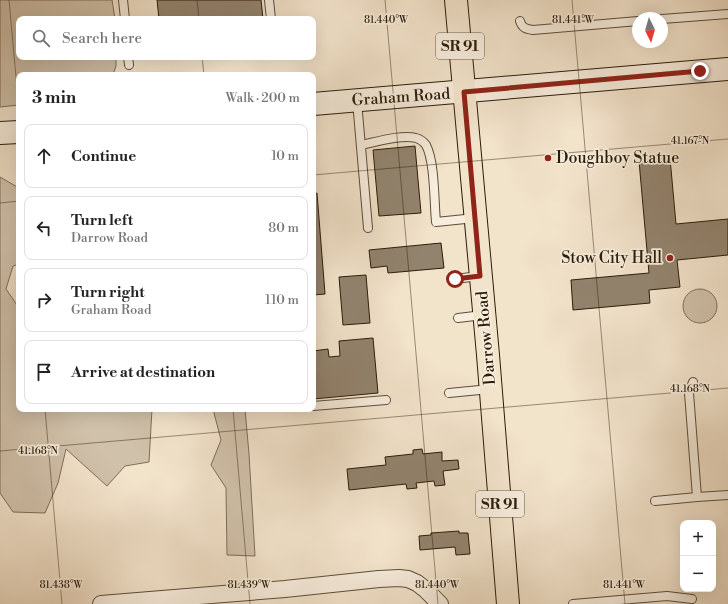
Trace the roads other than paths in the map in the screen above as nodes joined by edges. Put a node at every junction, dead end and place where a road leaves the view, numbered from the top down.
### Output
1 (123, 0) edge
2 (269, 0) edge
3 (456, 0) edge
4 (728, 14) edge
5 (124, 16) edge
6 (271, 16) edge
7 (668, 19) edge
8 (520, 22) dead end
9 (632, 22) edge
10 (728, 69) edge
11 (464, 92) junction
12 (357, 100) junction
13 (316, 104) edge
14 (16, 132) edge
15 (0, 133) edge
16 (361, 145) junction
17 (475, 218) junction
18 (368, 228) dead end
19 (480, 276) junction
20 (455, 279) dead end
21 (484, 315) junction
22 (458, 318) dead end
23 (693, 382) dead end
24 (490, 389) junction
25 (449, 393) dead end
26 (386, 400) dead end
27 (316, 406) edge
28 (728, 495) edge
29 (697, 497) junction
30 (655, 501) dead end
31 (692, 599) dead end
32 (101, 604) edge
33 (440, 604) edge
34 (508, 604) edge
35 (573, 604) edge

1 - 5 lane
2 - 6 lane
3 - 11 main road, Darrow Road / SR 91
4 - 7 lane
8 - 9 lane
10 - 11 main road, Graham Road
11 - 12 main road, Graham Road
11 - 17 main road, Darrow Road / SR 91
12 - 13 main road, Graham Road
12 - 16 lane
14 - 15 main road
16 - 17 lane
16 - 18 lane
17 - 19 main road, Darrow Road / SR 91
19 - 20 lane
19 - 21 main road, Darrow Road / SR 91
21 - 22 lane
21 - 24 main road, Darrow Road / SR 91
23 - 29 lane
24 - 25 lane
24 - 34 main road, Darrow Road / SR 91
26 - 27 lane
28 - 29 lane
29 - 30 lane
31 - 35 lane
32 - 33 street

